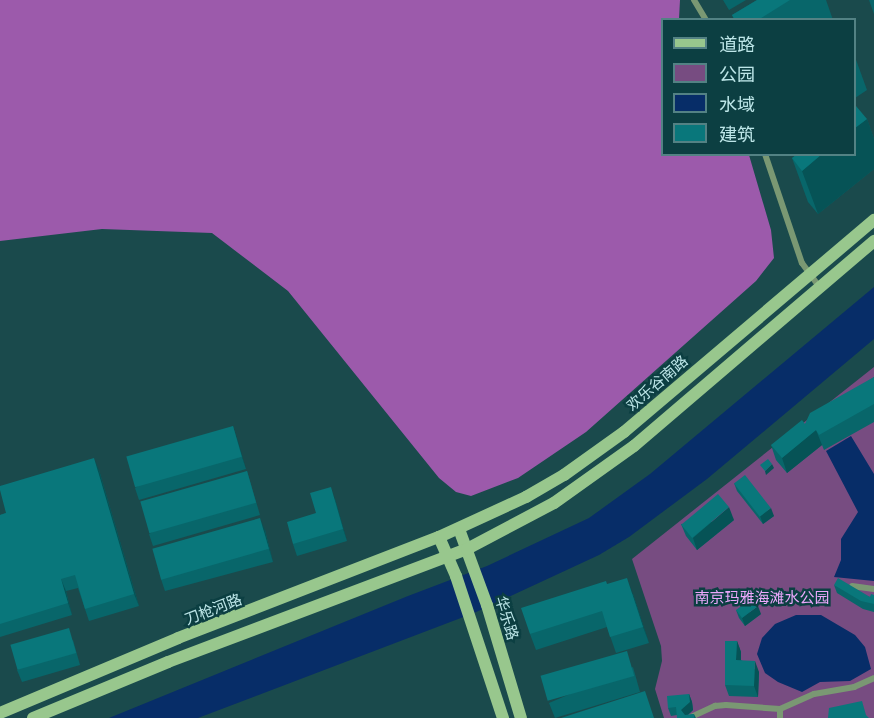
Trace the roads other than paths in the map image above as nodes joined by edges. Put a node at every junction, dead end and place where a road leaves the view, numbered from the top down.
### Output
1 (694, 0) edge
2 (705, 18) edge
3 (766, 156) edge
4 (874, 220) edge
5 (874, 241) edge
6 (809, 275) junction
7 (819, 286) junction
8 (459, 529) junction
9 (439, 537) junction
10 (467, 549) junction
11 (447, 556) junction
12 (363, 567) junction
13 (371, 586) junction
14 (852, 586) edge
15 (874, 589) edge
16 (874, 678) edge
17 (780, 709) junction
18 (0, 713) edge
19 (33, 718) edge
20 (503, 718) edge
21 (521, 718) edge
22 (689, 718) edge
23 (780, 718) edge

1 - 2 street
3 - 6 street
4 - 6 street, 欢乐谷南路
5 - 7 street
6 - 7 street
6 - 8 street, 欢乐谷南路
7 - 10 street
8 - 9 street, 欢乐谷南路
8 - 10 street, 华乐路
9 - 11 street
9 - 12 street, 刀枪河路
10 - 11 street
10 - 21 street, 华乐路
11 - 13 street
11 - 20 street
12 - 13 street
12 - 18 street, 刀枪河路
13 - 19 street
14 - 15 street
16 - 17 street
17 - 22 street
17 - 23 street

